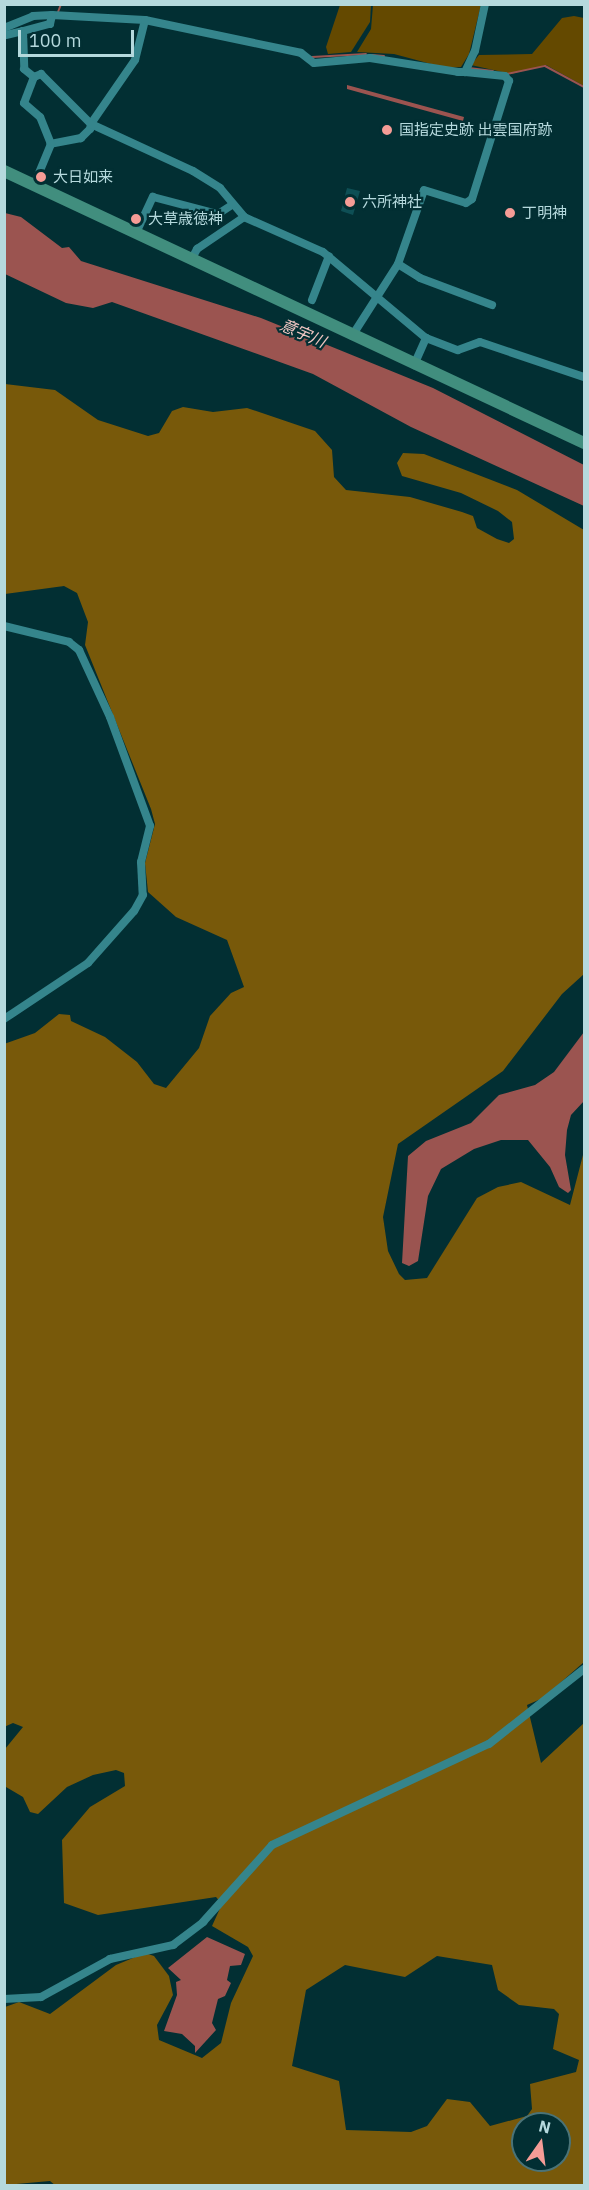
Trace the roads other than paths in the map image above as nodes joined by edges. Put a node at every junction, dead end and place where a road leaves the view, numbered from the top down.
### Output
1 (485, 4) edge
2 (52, 15) junction
3 (146, 20) junction
4 (5, 31) edge
5 (23, 31) junction
6 (465, 72) junction
7 (34, 77) junction
8 (91, 124) junction
9 (51, 144) junction
10 (4, 171) edge
11 (34, 185) junction
12 (232, 206) junction
13 (244, 218) junction
14 (135, 233) junction
15 (329, 256) junction
16 (191, 260) junction
17 (398, 264) junction
18 (378, 296) junction
19 (312, 300) dead end
20 (492, 305) dead end
21 (352, 336) junction
22 (426, 338) junction
23 (414, 365) junction
24 (585, 377) edge
25 (585, 443) edge
26 (4, 626) edge
27 (4, 1019) edge
28 (585, 1669) edge
29 (4, 1999) edge

1 - 6 street
2 - 3 street
2 - 4 street
2 - 5 street
3 - 6 street
3 - 8 street
4 - 5 street
5 - 7 street
6 - 17 street
7 - 8 street
7 - 9 street
8 - 9 street
8 - 12 street
9 - 11 street
10 - 11 street
11 - 14 street
12 - 13 street
12 - 14 street
13 - 15 street
13 - 16 street
14 - 16 street
15 - 18 street
15 - 19 street
16 - 21 street
17 - 18 street
17 - 20 street
18 - 21 street
18 - 22 street
21 - 23 street
22 - 23 street
22 - 24 street
23 - 25 street
26 - 27 street
28 - 29 street

